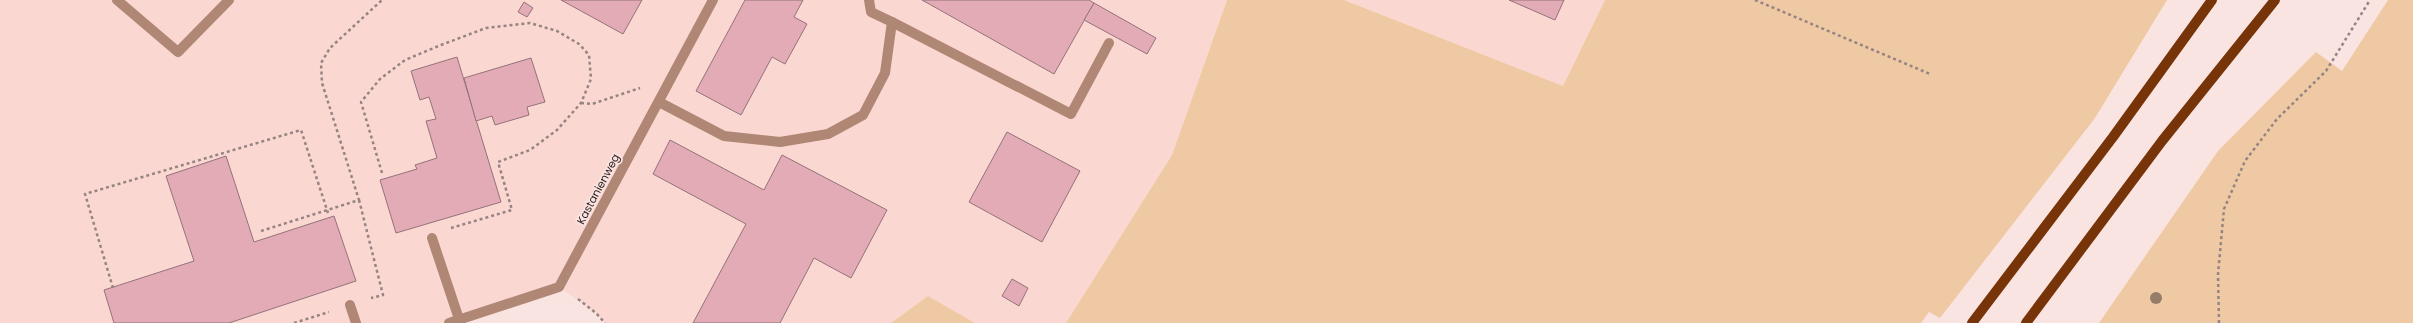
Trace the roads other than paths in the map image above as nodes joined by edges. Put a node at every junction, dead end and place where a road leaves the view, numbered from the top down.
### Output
1 (118, 0) edge
2 (229, 0) edge
3 (713, 0) edge
4 (869, 0) edge
5 (2212, 0) edge
6 (2275, 0) edge
7 (892, 22) junction
8 (1109, 43) dead end
9 (659, 102) junction
10 (432, 238) road end
11 (350, 305) dead end
12 (460, 320) junction
13 (356, 323) edge
14 (449, 323) edge
15 (1972, 323) edge
16 (2026, 323) edge

1 - 2 street
3 - 9 street, Kastanienweg
4 - 7 street
5 - 15 main road
6 - 16 main road
7 - 8 street
7 - 9 street
9 - 12 street, Kastanienweg
10 - 12 street
11 - 13 street
12 - 14 street

